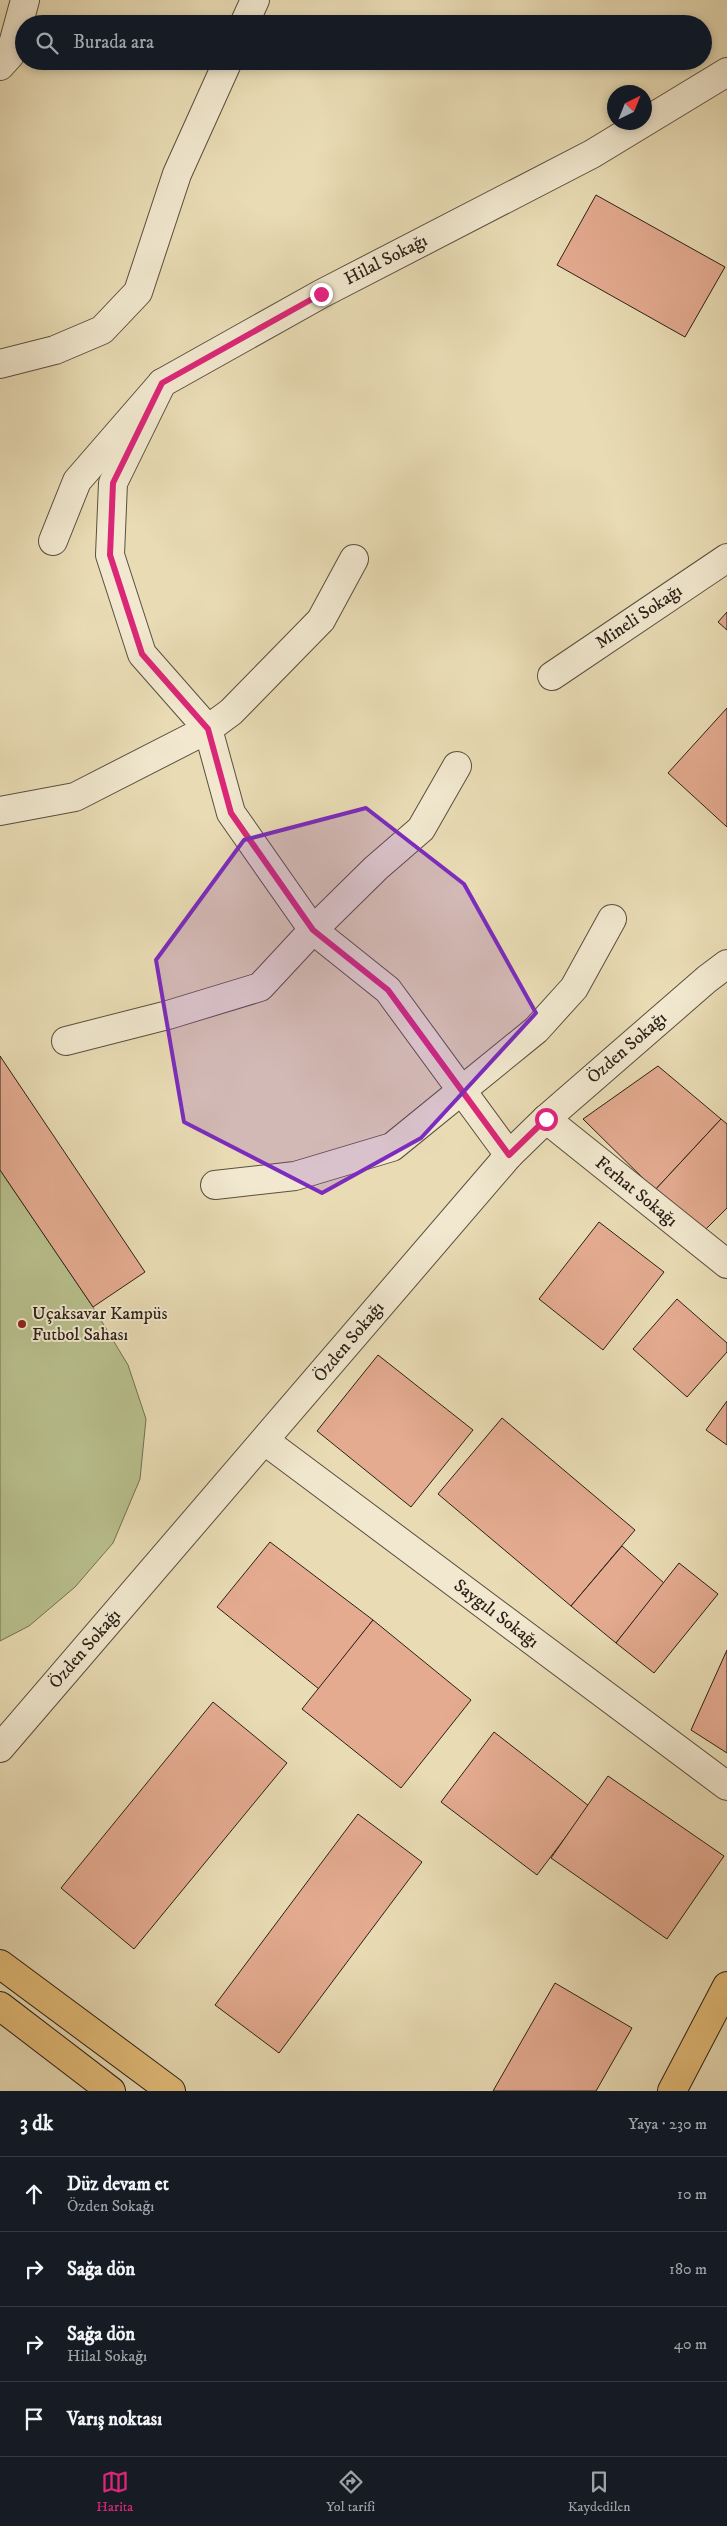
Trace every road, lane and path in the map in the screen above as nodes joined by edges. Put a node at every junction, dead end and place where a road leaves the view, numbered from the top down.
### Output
1 (25, 0) edge
2 (255, 0) edge
3 (21, 15) edge
4 (248, 15) edge
5 (15, 37) edge
6 (0, 66) edge
7 (224, 70) edge
8 (727, 72) edge
9 (0, 364) edge
10 (162, 383) junction
11 (53, 541) dead end
12 (727, 558) edge
13 (354, 559) dead end
14 (552, 676) dead end
15 (208, 729) junction
16 (457, 766) dead end
17 (0, 811) edge
18 (612, 919) dead end
19 (313, 930) junction
20 (727, 964) edge
21 (66, 1041) dead end
22 (463, 1092) junction
23 (546, 1119) junction
24 (509, 1155) junction
25 (215, 1185) dead end
26 (727, 1264) edge
27 (265, 1441) junction
28 (0, 1748) edge
29 (727, 1786) edge
30 (0, 1964) edge
31 (727, 1986) edge
32 (0, 2006) edge
33 (110, 2091) edge
34 (170, 2091) edge
35 (672, 2091) edge

1 - 3 street
2 - 4 street
5 - 6 street
7 - 9 street
8 - 10 street, Hilal Sokağı
10 - 11 street, Hilal Sokağı
10 - 15 street
12 - 14 street, Mineli Sokağı
13 - 15 street
15 - 17 street
15 - 19 street
16 - 19 street
18 - 22 street
19 - 21 street
19 - 22 street
20 - 23 street, Özden Sokağı
22 - 24 street
22 - 25 street
23 - 24 street, Özden Sokağı
23 - 26 street, Ferhat Sokağı
24 - 27 street, Özden Sokağı
27 - 28 street, Özden Sokağı
27 - 29 street, Saygılı Sokağı
30 - 34 main road
31 - 35 main road
32 - 33 main road

